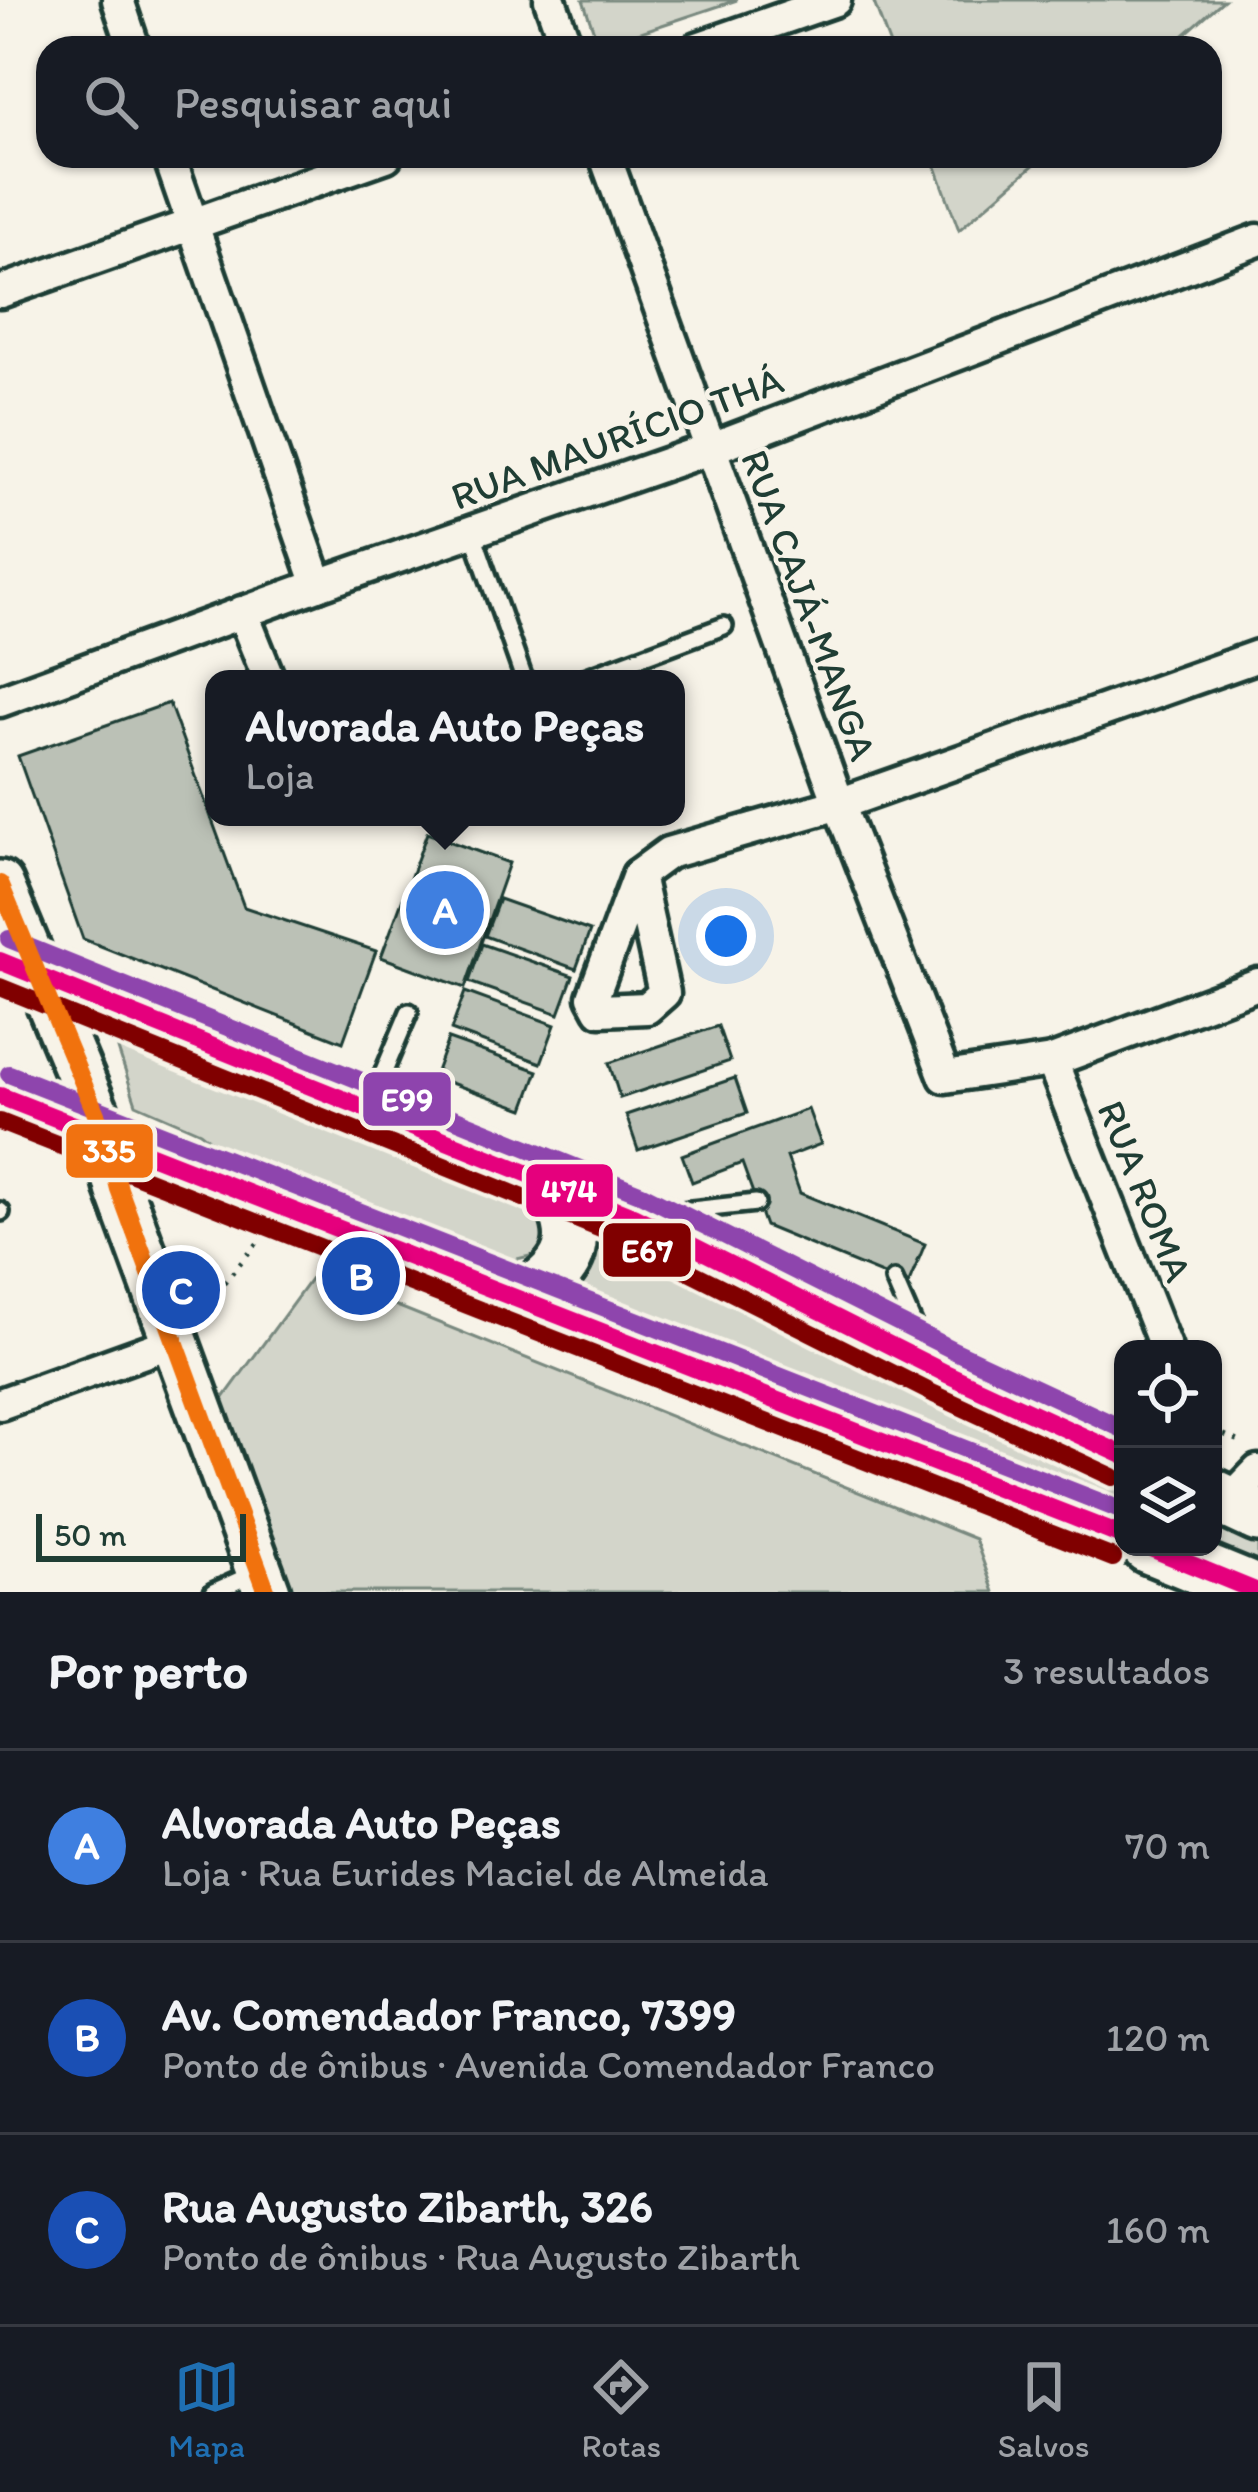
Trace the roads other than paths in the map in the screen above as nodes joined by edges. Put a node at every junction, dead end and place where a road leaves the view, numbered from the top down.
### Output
1 (118, 0) edge
2 (550, 0) edge
3 (835, 0) edge
4 (130, 36) edge
5 (563, 36) edge
6 (732, 36) edge
7 (174, 168) edge
8 (351, 168) edge
9 (609, 168) edge
10 (191, 223) junction
11 (1258, 240) edge
12 (0, 292) edge
13 (712, 448) junction
14 (472, 531) junction
15 (318, 585) junction
16 (242, 612) junction
17 (724, 626) dead end
18 (1258, 656) edge
19 (265, 670) edge
20 (521, 670) edge
21 (606, 670) edge
22 (0, 701) edge
23 (838, 804) junction
24 (638, 875) dead end
25 (0, 884) edge
26 (20, 968) edge
27 (1258, 984) edge
28 (410, 1012) dead end
29 (1052, 1061) junction
30 (0, 1096) edge
31 (369, 1109) junction
32 (106, 1138) junction
33 (551, 1183) junction
34 (756, 1203) dead end
35 (633, 1216) junction
36 (895, 1280) dead end
37 (518, 1299) junction
38 (1162, 1340) edge
39 (175, 1341) junction
40 (945, 1373) junction
41 (0, 1404) edge
42 (1114, 1451) edge
43 (1114, 1533) edge
44 (1170, 1556) edge
45 (263, 1581) edge
46 (213, 1592) edge
47 (1258, 1592) edge

1 - 4 street
2 - 5 street
3 - 6 street
7 - 10 street
8 - 10 street
9 - 13 street, RUA CAJÁ-MANGA
10 - 12 street
10 - 15 street
11 - 13 street, RUA MAURÍCIO THÁ
13 - 14 street, RUA MAURÍCIO THÁ
13 - 23 street, RUA CAJÁ-MANGA
14 - 15 street, RUA MAURÍCIO THÁ
14 - 20 lane
15 - 16 street, RUA MAURÍCIO THÁ
16 - 19 street
16 - 22 street, RUA MAURÍCIO THÁ
17 - 21 lane
18 - 23 street
23 - 24 street
23 - 29 street, RUA CAJÁ-MANGA
25 - 26 main road
26 - 31 highway
26 - 32 main road
27 - 29 street
28 - 31 lane
29 - 38 street, RUA ROMA
30 - 32 highway
31 - 33 highway
32 - 37 highway
32 - 39 main road
33 - 35 highway
33 - 37 highway
34 - 35 lane
35 - 40 highway
36 - 40 lane
37 - 43 highway
39 - 41 street
39 - 45 main road
40 - 42 highway
44 - 47 highway
45 - 46 lane

